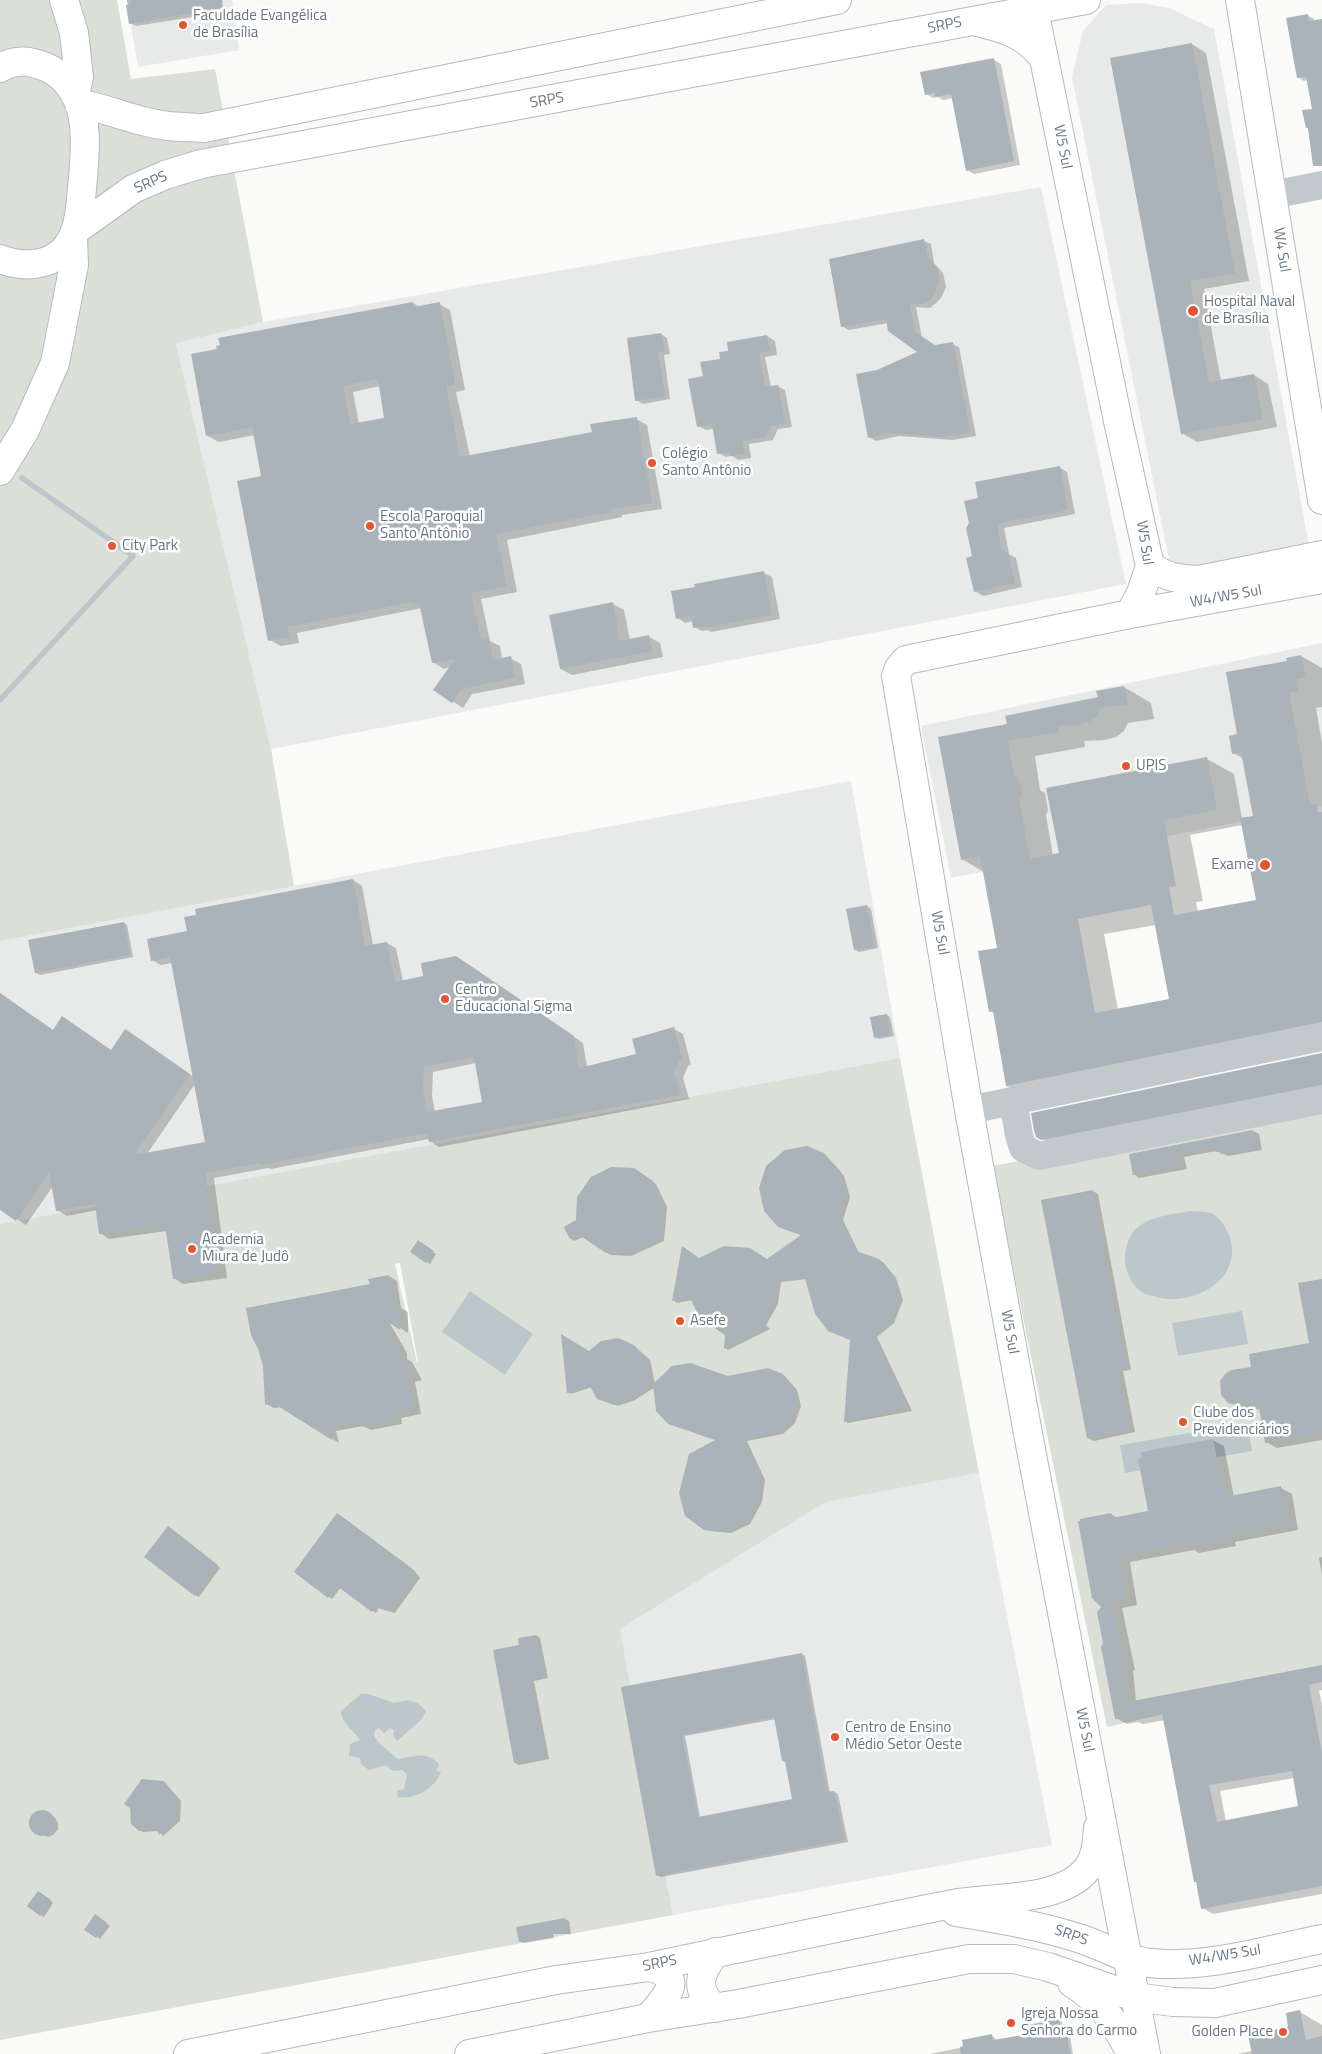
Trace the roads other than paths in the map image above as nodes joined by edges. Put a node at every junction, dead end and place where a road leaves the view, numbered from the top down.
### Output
1 (64, 0) edge
2 (837, 0) edge
3 (1086, 0) edge
4 (1240, 0) edge
5 (1032, 4) edge
6 (973, 20) junction
7 (74, 33) junction
8 (1043, 56) junction
9 (0, 68) edge
10 (77, 100) junction
11 (121, 115) junction
12 (1322, 185) edge
13 (1272, 194) junction
14 (114, 204) junction
15 (75, 233) junction
16 (0, 259) edge
17 (68, 300) junction
18 (1317, 440) edge
19 (0, 471) edge
20 (1322, 500) edge
21 (1322, 555) edge
22 (1150, 566) junction
23 (1322, 579) edge
24 (1130, 614) junction
25 (1322, 1037) edge
26 (1322, 1100) edge
27 (1013, 1101) junction
28 (969, 1110) junction
29 (1099, 1812) junction
30 (932, 1908) junction
31 (1322, 1939) edge
32 (716, 1952) junction
33 (1128, 1958) junction
34 (1208, 1962) junction
35 (649, 1967) junction
36 (1048, 1967) junction
37 (1322, 1980) edge
38 (1135, 1997) junction
39 (1215, 2003) junction
40 (715, 2008) junction
41 (648, 2018) junction
42 (188, 2054) edge
43 (469, 2054) edge
44 (1131, 2054) edge
45 (1146, 2054) edge

1 - 7 main road
2 - 11 main road
3 - 5 main road
4 - 13 main road, W4 Sul
5 - 6 main road, SRPS
5 - 8 main road, W5 Sul
6 - 8 main road
6 - 14 main road, SRPS
7 - 10 main road
7 - 11 main road
8 - 22 main road, W5 Sul
9 - 10 main road
10 - 11 main road
10 - 15 main road
12 - 13 street
13 - 18 main road, W4 Sul
14 - 15 main road, SRPS
14 - 17 main road
15 - 16 main road, SRPS
15 - 17 main road
17 - 19 main road
18 - 20 main road, W4 Sul
21 - 22 main road, W4/W5 Sul
22 - 24 main road, W5 Sul
23 - 24 main road, W4/W5 Sul
24 - 28 main road, W5 Sul
25 - 27 street
26 - 27 street
27 - 28 street
28 - 29 main road, W5 Sul
29 - 30 main road
29 - 33 main road, W5 Sul
30 - 32 main road, SRPS
30 - 33 main road, SRPS
31 - 34 main road, W4/W5 Sul
32 - 35 main road, SRPS
32 - 40 main road
33 - 34 main road, W4/W5 Sul
33 - 38 main road, W5 Sul
34 - 39 main road
35 - 41 main road
35 - 42 main road, SRPS
36 - 38 main road
36 - 40 main road
36 - 44 main road
37 - 39 main road
38 - 39 main road
38 - 45 main road, W5 Sul
40 - 41 main road
41 - 43 main road

